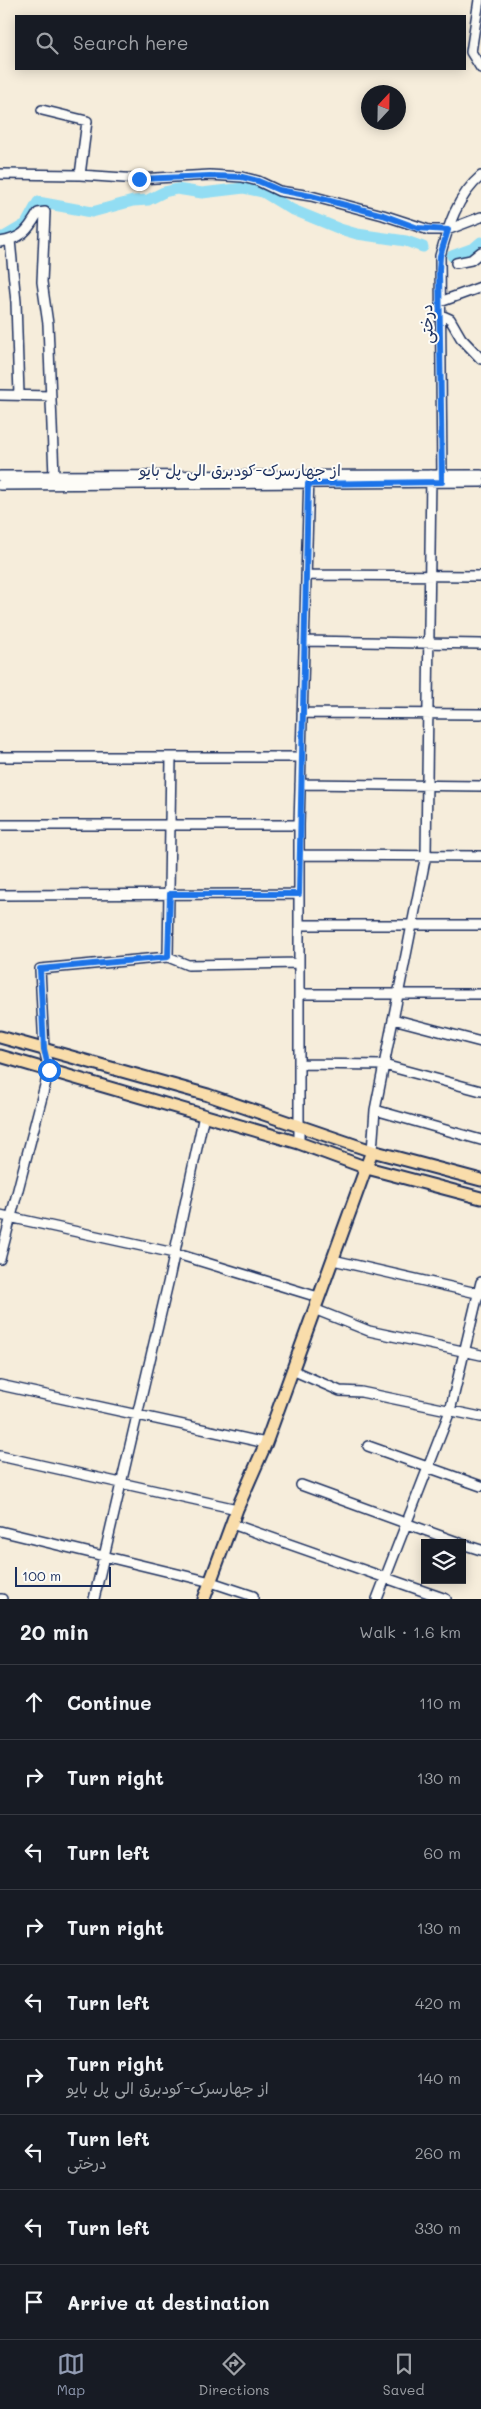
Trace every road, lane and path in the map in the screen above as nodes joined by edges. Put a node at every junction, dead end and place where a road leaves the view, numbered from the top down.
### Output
1 (479, 0) edge
2 (481, 68) edge
3 (42, 110) dead end
4 (0, 174) edge
5 (80, 175) junction
6 (481, 176) edge
7 (481, 216) edge
8 (448, 230) junction
9 (10, 240) junction
10 (0, 242) edge
11 (481, 252) edge
12 (456, 263) dead end
13 (481, 287) edge
14 (440, 308) junction
15 (481, 350) edge
16 (481, 359) edge
17 (0, 395) edge
18 (19, 396) junction
19 (51, 396) junction
20 (481, 475) edge
21 (0, 476) edge
22 (54, 476) junction
23 (309, 479) junction
24 (431, 479) junction
25 (442, 479) junction
26 (481, 482) edge
27 (0, 485) edge
28 (306, 575) junction
29 (432, 576) junction
30 (481, 576) edge
31 (304, 641) junction
32 (430, 643) junction
33 (481, 644) edge
34 (302, 713) junction
35 (430, 714) junction
36 (481, 714) edge
37 (0, 757) edge
38 (171, 757) junction
39 (301, 757) junction
40 (300, 784) junction
41 (428, 786) junction
42 (481, 786) edge
43 (0, 825) edge
44 (170, 825) junction
45 (299, 825) junction
46 (299, 854) junction
47 (426, 855) junction
48 (481, 856) edge
49 (170, 894) junction
50 (299, 894) junction
51 (0, 896) edge
52 (414, 923) junction
53 (299, 925) junction
54 (481, 925) edge
55 (168, 957) junction
56 (299, 963) junction
57 (299, 994) junction
58 (398, 994) junction
59 (481, 994) edge
60 (394, 1019) junction
61 (0, 1037) edge
62 (481, 1042) edge
63 (44, 1049) junction
64 (0, 1056) edge
65 (299, 1064) junction
66 (384, 1065) junction
67 (49, 1070) junction
68 (481, 1091) edge
69 (375, 1110) junction
70 (204, 1115) junction
71 (299, 1126) junction
72 (481, 1140) edge
73 (299, 1143) junction
74 (372, 1151) junction
75 (367, 1168) junction
76 (481, 1180) edge
77 (481, 1198) edge
78 (0, 1215) edge
79 (10, 1217) junction
80 (174, 1253) junction
81 (0, 1258) edge
82 (333, 1260) junction
83 (481, 1282) edge
84 (480, 1294) edge
85 (318, 1297) junction
86 (314, 1309) junction
87 (464, 1352) junction
88 (481, 1355) edge
89 (292, 1370) junction
90 (0, 1385) edge
91 (450, 1412) junction
92 (137, 1415) junction
93 (481, 1417) edge
94 (266, 1443) junction
95 (368, 1446) dead end
96 (0, 1456) edge
97 (429, 1468) junction
98 (121, 1483) junction
99 (302, 1486) dead end
100 (481, 1486) edge
101 (237, 1509) junction
102 (232, 1524) junction
103 (408, 1524) junction
104 (0, 1531) edge
105 (450, 1539) edge
106 (466, 1545) edge
107 (481, 1550) edge
108 (104, 1556) junction
109 (385, 1578) junction
110 (211, 1582) junction
111 (256, 1598) edge
112 (94, 1599) edge
113 (204, 1599) edge
114 (377, 1599) edge
115 (446, 1599) edge

1 - 2 street
3 - 5 street
4 - 5 street
5 - 8 street
6 - 8 street, درختی
7 - 8 street
8 - 14 street, درختی
9 - 10 street
9 - 18 street
9 - 19 street
11 - 12 street
13 - 14 street
14 - 15 street
14 - 16 street
14 - 25 street, درختی
17 - 18 street
18 - 19 street
19 - 22 street
20 - 25 street, از جهارسرک-کودبرق الی پل بایو
21 - 22 street, از جهارسرک-کودبرق الی پل بایو
22 - 23 street, از جهارسرک-کودبرق الی پل بایو
23 - 24 street, از جهارسرک-کودبرق الی پل بایو
23 - 27 street, از جهارسرک-کودبرق الی پل بایو
23 - 28 street
24 - 25 street, از جهارسرک-کودبرق الی پل بایو
24 - 29 street
25 - 26 street, از جهارسرک-کودبرق الی پل بایو
28 - 29 street
28 - 31 street
29 - 30 street
29 - 32 street
31 - 32 street
31 - 34 street
32 - 33 street
32 - 35 street
34 - 35 street
34 - 39 street
35 - 36 street
35 - 41 street
37 - 38 street
38 - 39 street
38 - 44 street
39 - 40 street
40 - 41 street
40 - 45 street
41 - 42 street
41 - 47 street
43 - 44 street
44 - 45 street
44 - 49 street
45 - 46 street
46 - 47 street
46 - 50 street
47 - 48 street
47 - 52 street
49 - 50 street
49 - 51 street
49 - 55 street
50 - 53 street
52 - 53 street
52 - 54 street
52 - 58 street
53 - 56 street
55 - 56 street
55 - 63 street
56 - 57 street
57 - 58 street
57 - 65 street
58 - 59 street
58 - 60 street
60 - 62 street
60 - 66 street
61 - 63 main road
63 - 67 street
63 - 71 main road
64 - 67 main road
65 - 66 street
65 - 71 street
66 - 68 street
66 - 69 street
67 - 70 main road
67 - 79 street
69 - 72 street
69 - 74 street
70 - 73 main road
70 - 80 street
71 - 73 street
71 - 74 main road
73 - 75 main road
74 - 75 main road
74 - 76 main road
75 - 77 main road
75 - 82 main road
78 - 79 street
79 - 80 street
79 - 81 street
80 - 85 street
80 - 92 street
82 - 84 street
82 - 85 main road
83 - 84 street
84 - 87 street
85 - 86 main road
86 - 87 street
86 - 89 main road
87 - 88 street
87 - 91 street
89 - 91 street
89 - 94 main road
90 - 92 street
91 - 93 street
91 - 97 street
92 - 94 street
92 - 98 street
94 - 101 main road
95 - 97 street
96 - 98 street
97 - 100 street
97 - 103 street
98 - 101 street
98 - 108 street
99 - 103 street
101 - 102 main road
102 - 109 street
102 - 110 main road
103 - 105 street
103 - 109 street
104 - 108 street
106 - 107 street
108 - 110 street
108 - 112 street
109 - 114 street
109 - 115 street
110 - 111 street
110 - 113 main road

